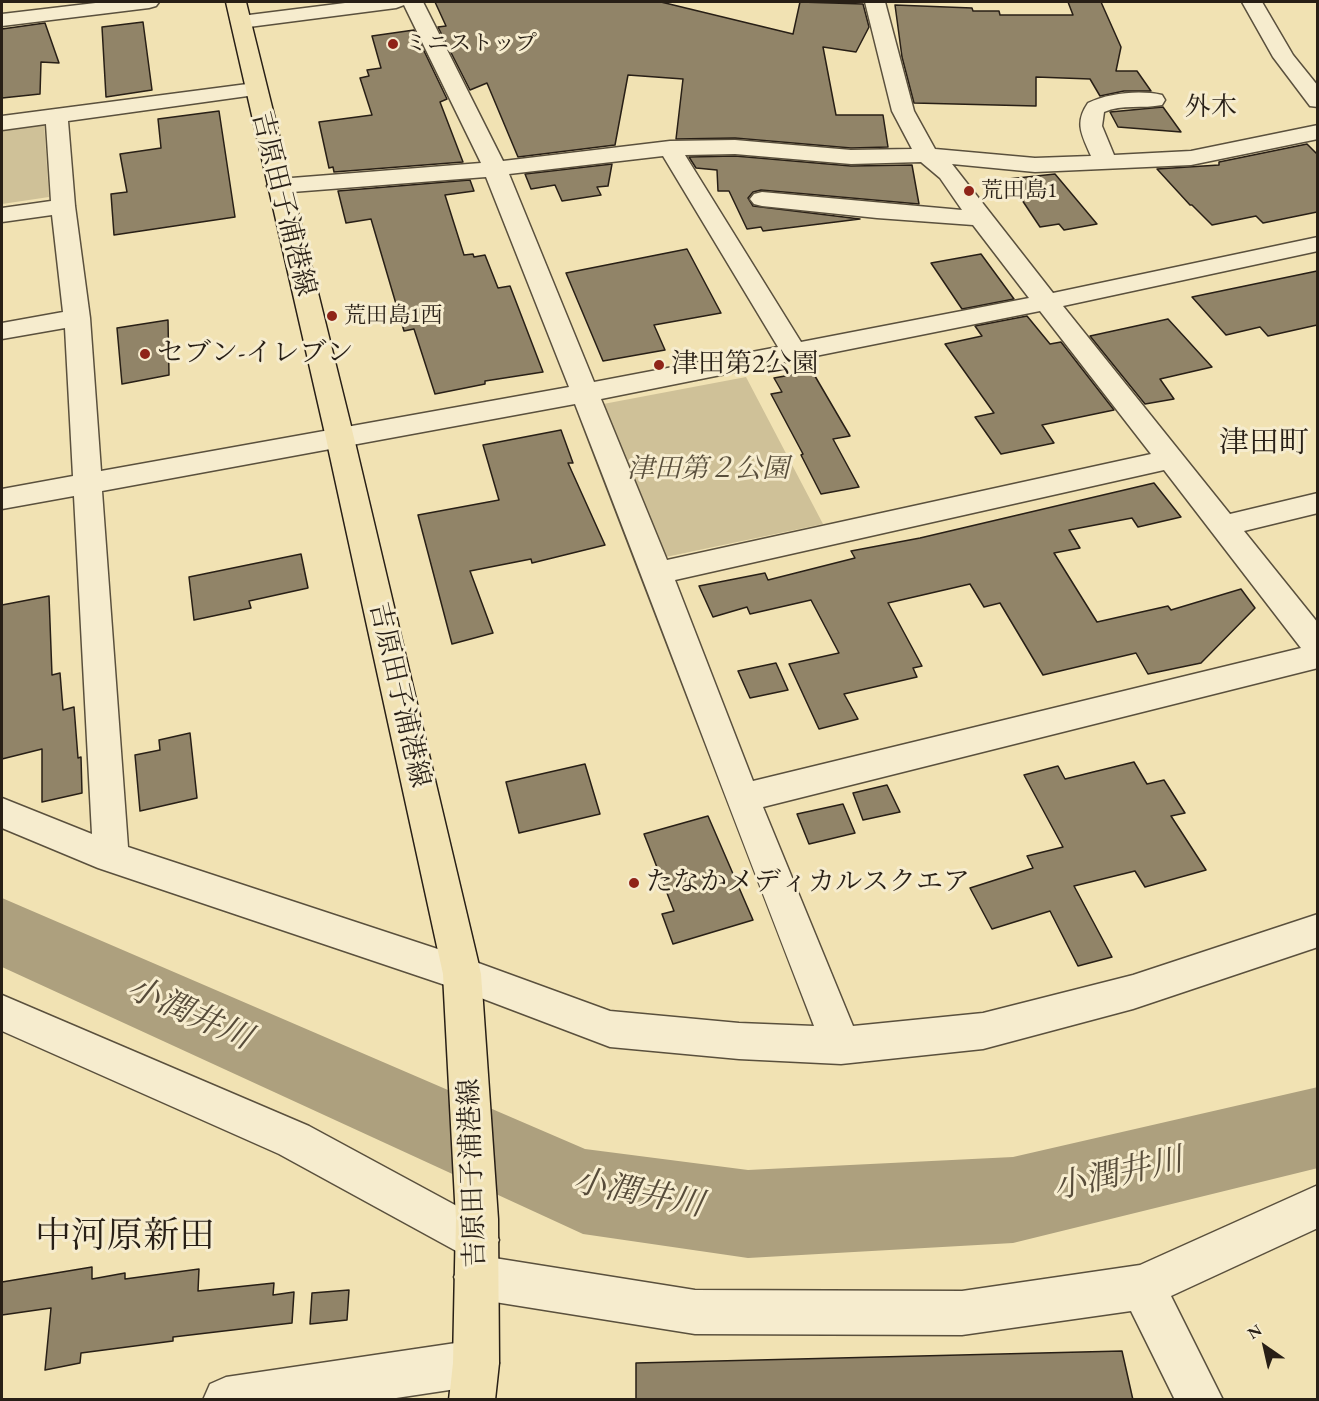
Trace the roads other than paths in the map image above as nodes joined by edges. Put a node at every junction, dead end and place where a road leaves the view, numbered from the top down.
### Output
1 (149, 2) edge
2 (396, 2) edge
3 (413, 2) edge
4 (875, 2) edge
5 (1252, 2) edge
6 (238, 12) edge
7 (2, 20) edge
8 (1307, 73) edge
9 (255, 89) junction
10 (1154, 100) dead end
11 (1317, 102) edge
12 (57, 115) junction
13 (2, 123) edge
14 (1317, 132) edge
15 (670, 148) junction
16 (927, 155) junction
17 (1106, 163) junction
18 (495, 169) junction
19 (279, 186) junction
20 (762, 199) dead end
21 (63, 206) junction
22 (2, 215) edge
23 (980, 218) junction
24 (1317, 244) edge
25 (1047, 302) junction
26 (77, 318) junction
27 (2, 332) edge
28 (793, 350) junction
29 (585, 393) junction
30 (340, 438) junction
31 (1171, 459) junction
32 (87, 485) junction
33 (2, 499) edge
34 (1317, 503) edge
35 (1224, 526) junction
36 (657, 573) junction
37 (1317, 646) edge
38 (1317, 656) edge
39 (742, 798) junction
40 (2, 813) edge
41 (111, 857) junction
42 (1317, 930) edge
43 (464, 990) junction
44 (2, 1013) edge
45 (841, 1046) junction
46 (1317, 1206) edge
47 (477, 1246) junction
48 (1142, 1287) junction
49 (474, 1381) edge
50 (226, 1400) edge
51 (1200, 1400) edge

1 - 7 street
2 - 6 street
3 - 18 street
4 - 16 street
5 - 8 street
6 - 9 main road, 吉原田子浦港線
8 - 11 street
9 - 12 street
9 - 19 main road, 吉原田子浦港線
10 - 17 street
12 - 13 street
12 - 21 street
14 - 17 street
15 - 16 street
15 - 18 street
15 - 28 street
16 - 17 street
16 - 23 street
18 - 19 street
18 - 29 street
19 - 30 main road, 吉原田子浦港線
20 - 23 street
21 - 22 street
21 - 26 street
23 - 25 street
24 - 25 street
25 - 28 street
25 - 31 street
26 - 27 street
26 - 32 street
28 - 29 street
29 - 30 street
29 - 36 street
30 - 32 street
30 - 43 main road, 吉原田子浦港線
31 - 35 street
31 - 36 street
32 - 33 street
32 - 41 street
34 - 35 street
35 - 37 street
36 - 39 street
38 - 39 street
39 - 45 street
40 - 41 street
41 - 43 street
42 - 45 street
43 - 45 street
43 - 47 main road, 吉原田子浦港線
44 - 47 street
46 - 48 street
47 - 48 street
47 - 49 main road, 吉原田子浦港線
48 - 51 street
49 - 50 street

